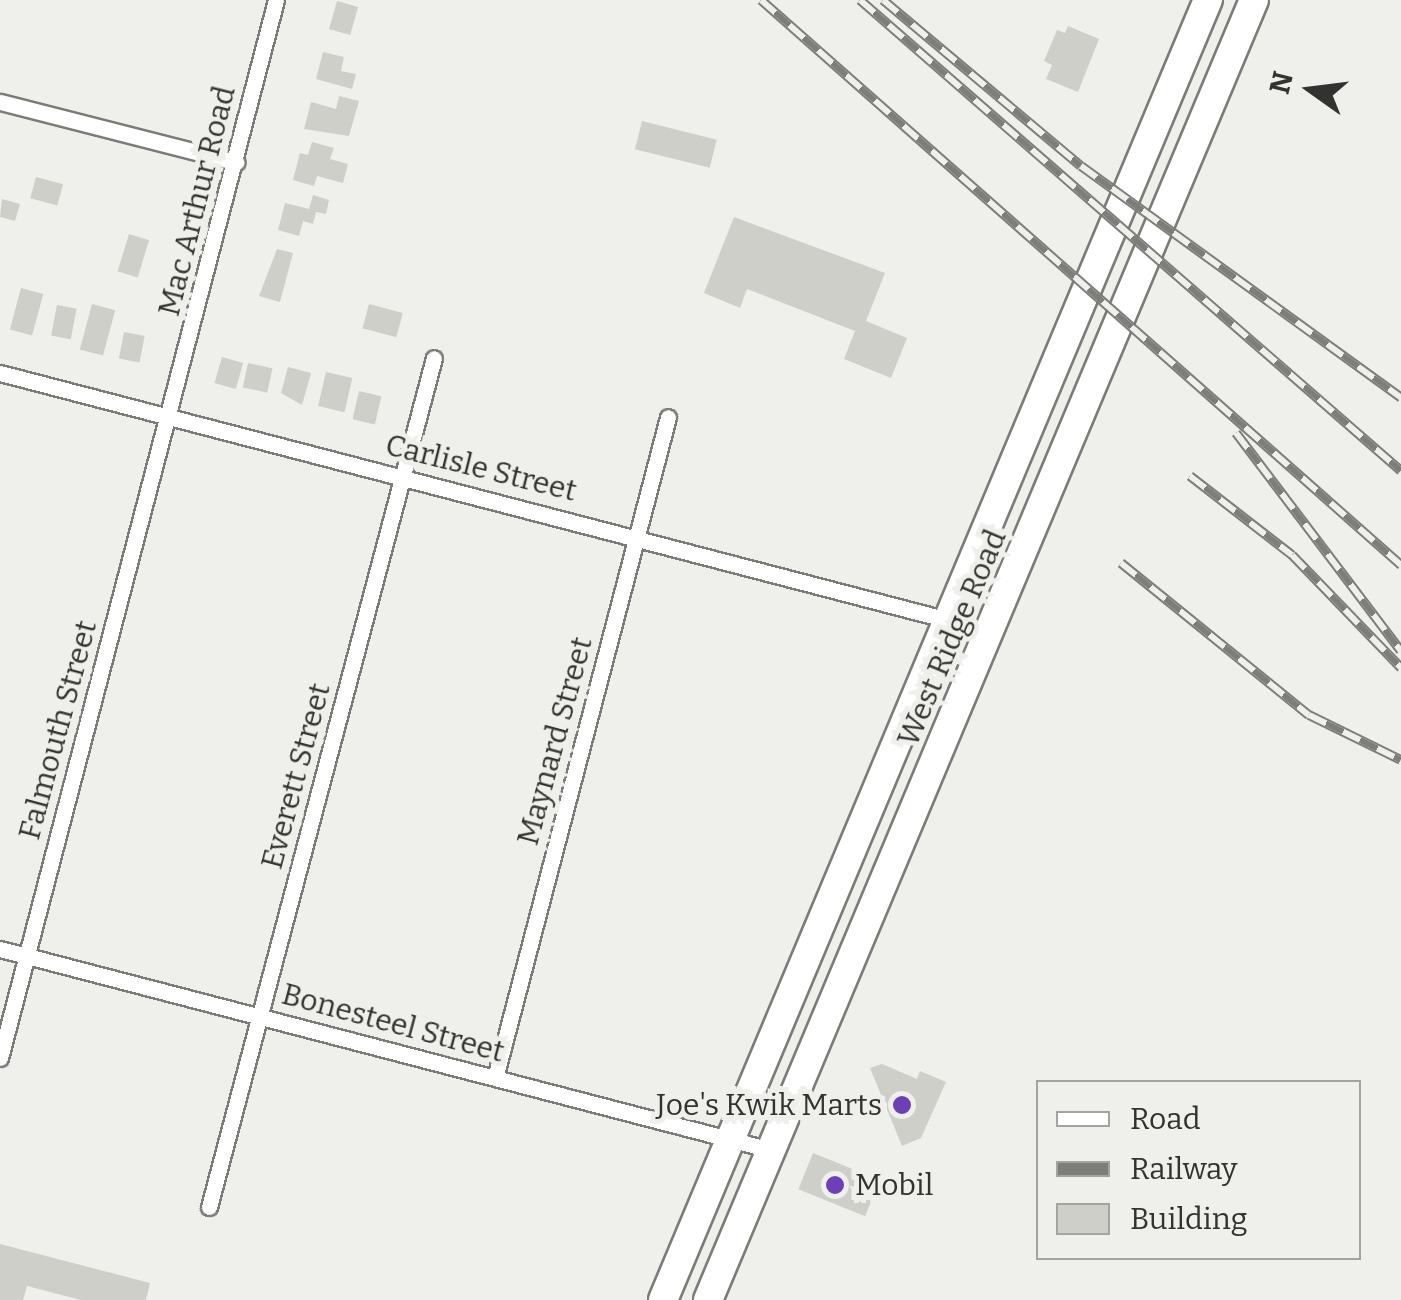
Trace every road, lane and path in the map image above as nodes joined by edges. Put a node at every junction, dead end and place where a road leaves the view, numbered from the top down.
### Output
1 (276, 0) edge
2 (1208, 0) edge
3 (1254, 0) edge
4 (0, 102) edge
5 (236, 162) junction
6 (434, 358) dead end
7 (0, 372) edge
8 (169, 416) junction
9 (668, 418) dead end
10 (403, 476) junction
11 (637, 536) junction
12 (948, 620) junction
13 (0, 949) edge
14 (28, 956) junction
15 (261, 1018) junction
16 (0, 1058) edge
17 (494, 1078) junction
18 (732, 1140) junction
19 (772, 1150) junction
20 (209, 1206) dead end
21 (663, 1300) edge
22 (708, 1300) edge

1 - 5 street, Mac Arthur Road
2 - 12 highway, West Ridge Road
3 - 19 highway, West Ridge Road
4 - 5 street
5 - 8 street, Mac Arthur Road
6 - 10 street, Everett Street
7 - 8 street, Carlisle Street
8 - 10 street, Carlisle Street
8 - 14 street, Falmouth Street
9 - 11 street, Maynard Street
10 - 11 street, Carlisle Street
10 - 15 street, Everett Street
11 - 12 street, Carlisle Street
11 - 17 street, Maynard Street
12 - 18 highway, West Ridge Road
13 - 14 street, Bonesteel Street
14 - 15 street, Bonesteel Street
14 - 16 street, Falmouth Street
15 - 17 street, Bonesteel Street
15 - 20 street, Everett Street
17 - 18 street, Bonesteel Street
18 - 19 street, Bonesteel Street
18 - 21 highway, West Ridge Road
19 - 22 highway, West Ridge Road

